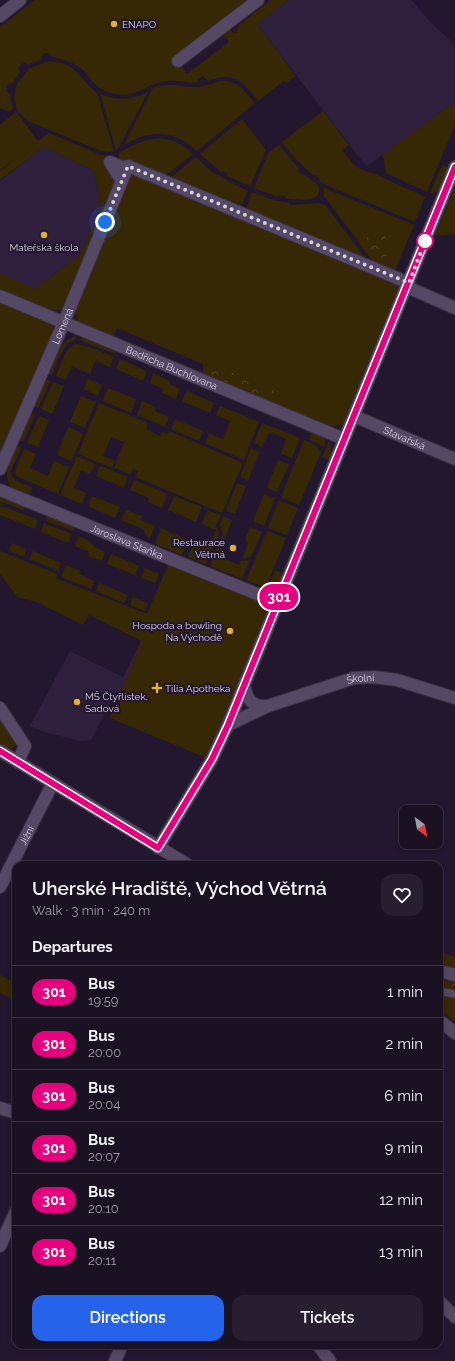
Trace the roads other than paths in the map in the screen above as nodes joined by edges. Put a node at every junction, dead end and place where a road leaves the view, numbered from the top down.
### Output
1 (20, 0) edge
2 (258, 0) edge
3 (0, 16) edge
4 (178, 61) dead end
5 (455, 167) edge
6 (127, 169) junction
7 (122, 181) junction
8 (408, 285) junction
9 (0, 296) edge
10 (455, 308) edge
11 (64, 322) junction
12 (354, 416) junction
13 (344, 439) junction
14 (455, 459) edge
15 (0, 469) edge
16 (0, 490) edge
17 (277, 602) junction
18 (244, 685) junction
19 (455, 698) edge
20 (268, 706) junction
21 (0, 708) edge
22 (228, 725) junction
23 (0, 751) edge
24 (18, 762) junction
25 (53, 783) junction
26 (158, 848) junction
27 (13, 861) edge
28 (181, 861) edge
29 (12, 863) edge
30 (0, 887) edge
31 (443, 972) edge
32 (455, 975) edge
33 (443, 992) edge
34 (455, 994) edge
35 (443, 1023) edge
36 (455, 1033) edge
37 (0, 1108) edge
38 (12, 1112) edge
39 (12, 1220) edge
40 (0, 1246) edge
41 (443, 1305) edge
42 (455, 1317) edge
43 (120, 1349) edge
44 (321, 1349) edge
45 (115, 1361) edge
46 (330, 1361) edge

1 - 3 street
2 - 4 street
5 - 8 street
6 - 7 street, Lomená
6 - 7 street
6 - 8 street
7 - 11 street, Lomená
8 - 10 street
8 - 12 street
9 - 11 street, Bedřicha Buchlovana
11 - 13 street, Bedřicha Buchlovana
11 - 15 street, Lomená
12 - 13 street
12 - 14 street, Stavařská
13 - 17 street
16 - 17 street, Jaroslava Staňka
17 - 18 street
18 - 20 street
18 - 22 street
19 - 20 street, Školní
20 - 22 street, Školní
21 - 24 street
22 - 26 street
23 - 24 street
24 - 25 street
25 - 26 street
25 - 27 street, Jižní
26 - 28 street
29 - 30 street, Jižní
31 - 32 street
33 - 34 lane
35 - 36 street
37 - 38 street
39 - 40 street
41 - 42 street
43 - 45 street
44 - 46 street

